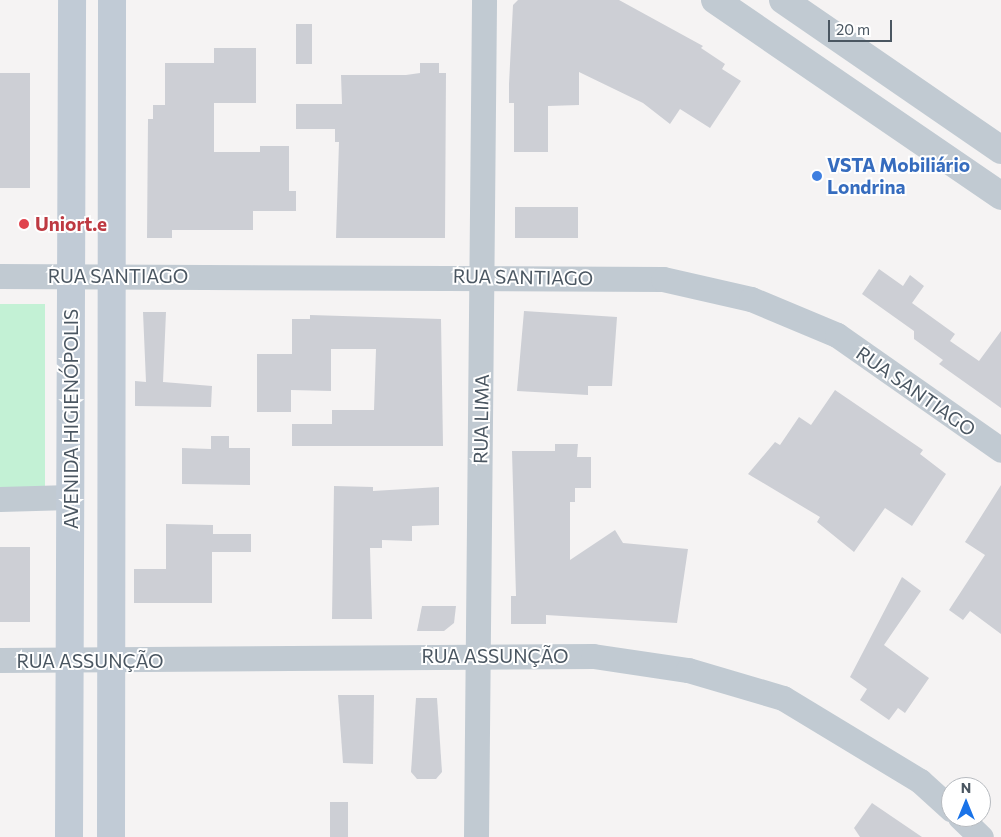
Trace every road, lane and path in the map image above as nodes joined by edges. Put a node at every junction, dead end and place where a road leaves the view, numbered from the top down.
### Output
1 (72, 0) edge
2 (112, 0) edge
3 (484, 0) edge
4 (715, 0) edge
5 (783, 0) edge
6 (1001, 150) edge
7 (1001, 196) edge
8 (0, 276) edge
9 (72, 276) junction
10 (111, 276) junction
11 (483, 276) junction
12 (1001, 450) edge
13 (70, 497) junction
14 (0, 499) edge
15 (478, 656) junction
16 (0, 660) edge
17 (70, 661) junction
18 (110, 662) junction
19 (941, 800) edge
20 (971, 827) edge
21 (69, 837) edge
22 (111, 837) edge
23 (476, 837) edge
24 (982, 837) edge

1 - 9 main road, AVENIDA HIGIENÓPOLIS
2 - 10 main road, AVENIDA HIGIENÓPOLIS
3 - 11 street, RUA LIMA
4 - 7 street
5 - 6 street
8 - 9 street, RUA SANTIAGO
9 - 10 street, RUA SANTIAGO
9 - 13 main road, AVENIDA HIGIENÓPOLIS
10 - 11 street, RUA SANTIAGO
10 - 18 main road, AVENIDA HIGIENÓPOLIS
11 - 12 street, RUA SANTIAGO
11 - 15 street, RUA LIMA
13 - 14 street
13 - 17 main road, AVENIDA HIGIENÓPOLIS
15 - 18 street, RUA ASSUNÇÃO
15 - 19 street, RUA ASSUNÇÃO
15 - 23 street, RUA LIMA
16 - 17 street, RUA ASSUNÇÃO
17 - 18 street, RUA ASSUNÇÃO
17 - 21 main road, AVENIDA HIGIENÓPOLIS
18 - 22 main road, AVENIDA HIGIENÓPOLIS
20 - 24 street

